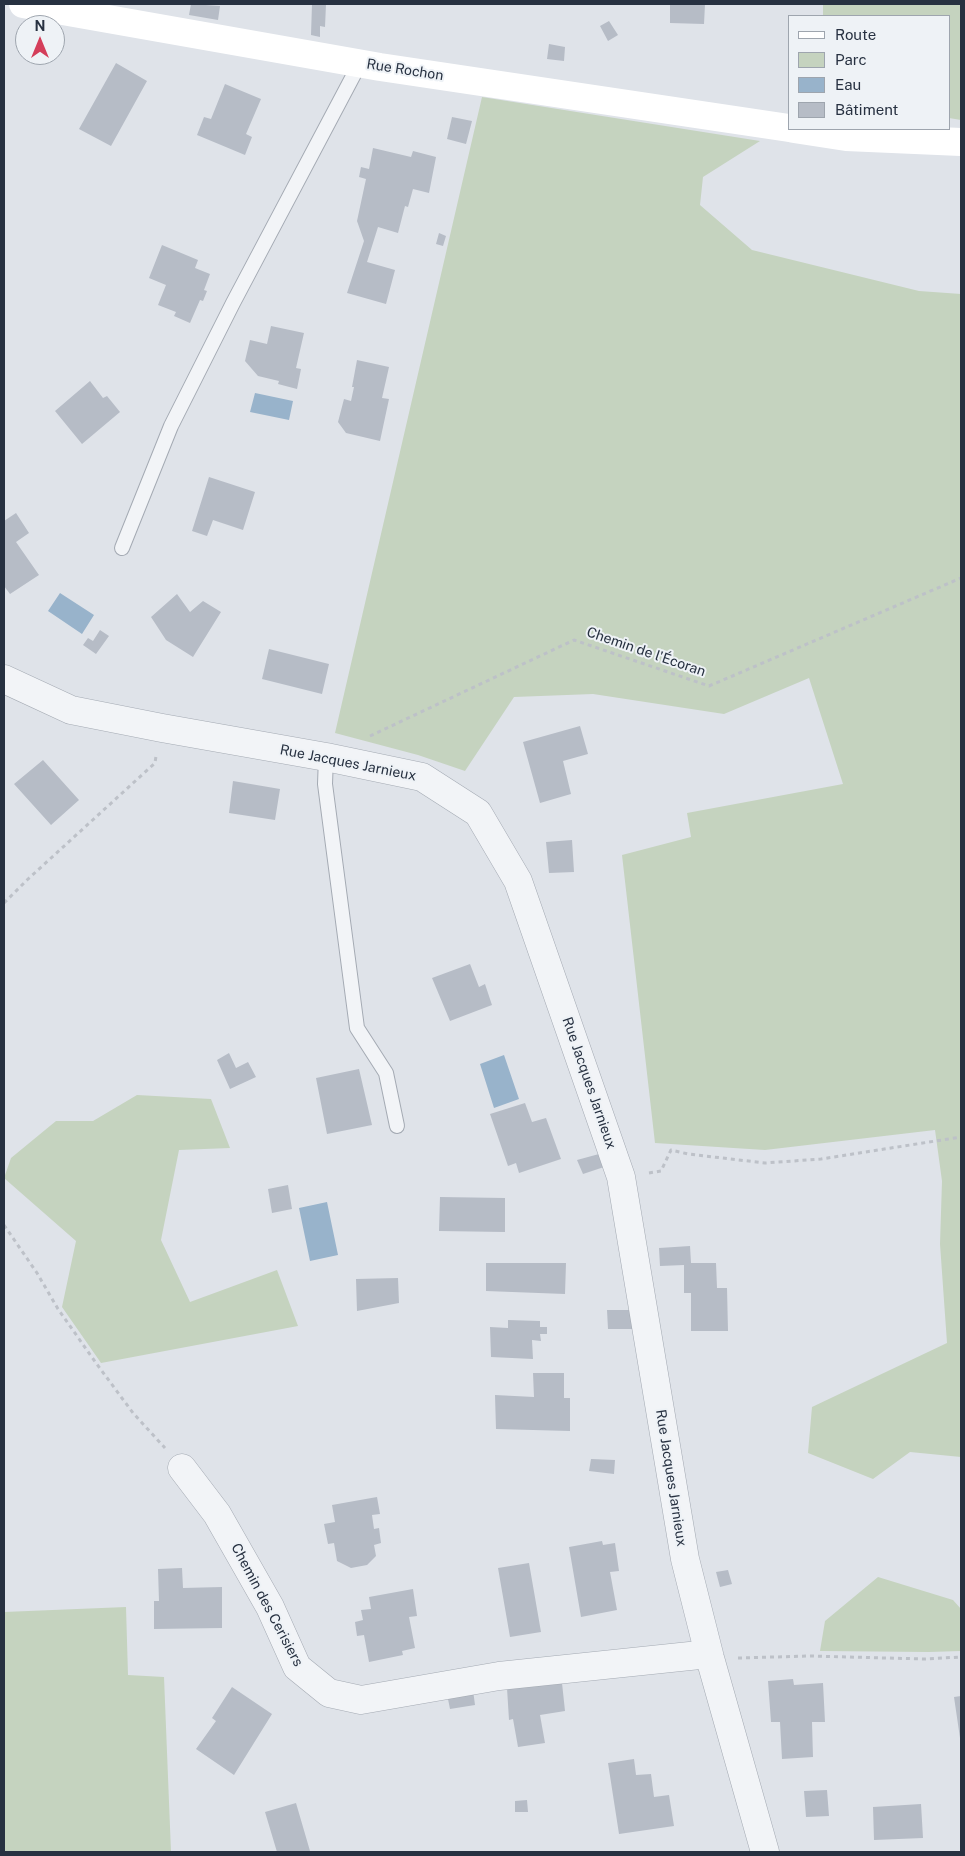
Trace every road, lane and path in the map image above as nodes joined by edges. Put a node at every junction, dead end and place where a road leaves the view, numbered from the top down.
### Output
1 (23, 4) edge
2 (360, 63) junction
3 (788, 128) edge
4 (801, 130) edge
5 (961, 142) edge
6 (122, 548) dead end
7 (961, 578) edge
8 (4, 679) edge
9 (162, 728) junction
10 (368, 737) dead end
11 (326, 757) junction
12 (4, 903) edge
13 (397, 1126) dead end
14 (961, 1137) edge
15 (622, 1177) junction
16 (4, 1225) edge
17 (182, 1468) joint
18 (709, 1656) junction
19 (961, 1656) edge
20 (765, 1852) edge

1 - 2 street, Rue Rochon
2 - 3 street, Rue Rochon
2 - 6 lane
4 - 5 street
7 - 10 path, Chemin de l'Écoran
8 - 9 street, Rue Jacques Jarnieux
9 - 11 street, Rue Jacques Jarnieux
9 - 12 path
11 - 13 lane
11 - 15 street, Rue Jacques Jarnieux
14 - 15 path
15 - 18 street, Rue Jacques Jarnieux
16 - 17 path
17 - 18 street, Chemin des Cerisiers
18 - 19 path
18 - 20 street, Rue Jacques Jarnieux

